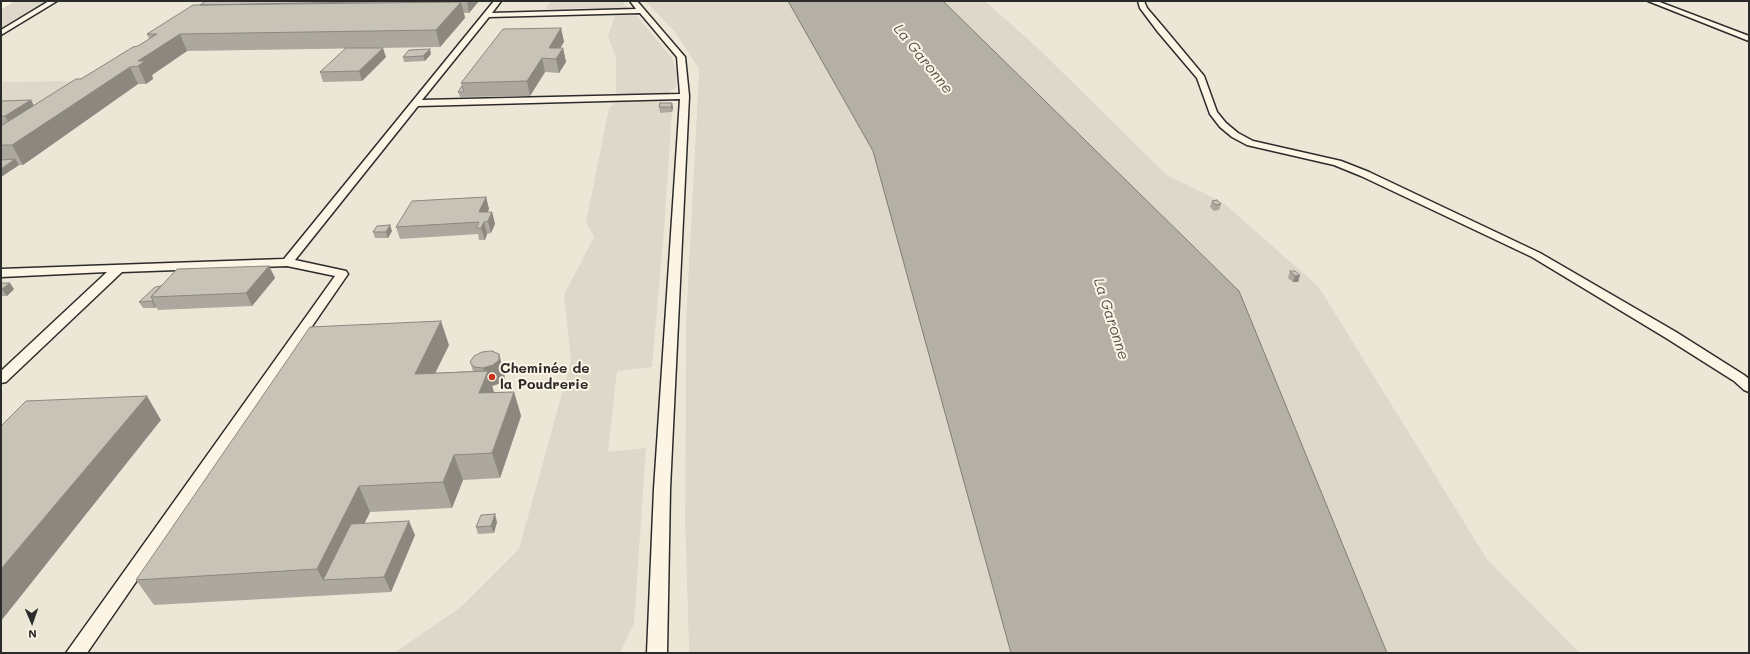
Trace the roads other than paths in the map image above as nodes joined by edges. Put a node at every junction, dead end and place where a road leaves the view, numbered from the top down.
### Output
1 (54, 1) edge
2 (498, 1) edge
3 (633, 1) edge
4 (1141, 1) edge
5 (1651, 1) edge
6 (642, 12) junction
7 (486, 15) junction
8 (1, 33) edge
9 (1749, 39) edge
10 (685, 96) junction
11 (416, 103) junction
12 (287, 262) junction
13 (118, 269) junction
14 (1, 273) edge
15 (1, 379) edge
16 (1749, 387) edge
17 (76, 653) edge
18 (657, 653) edge

1 - 8 lane
2 - 7 lane
3 - 6 lane
4 - 16 lane
5 - 9 lane
6 - 7 lane
6 - 10 lane
7 - 11 lane
10 - 11 lane
10 - 18 lane
11 - 12 lane
12 - 13 lane
12 - 17 lane
13 - 14 lane
13 - 15 lane

